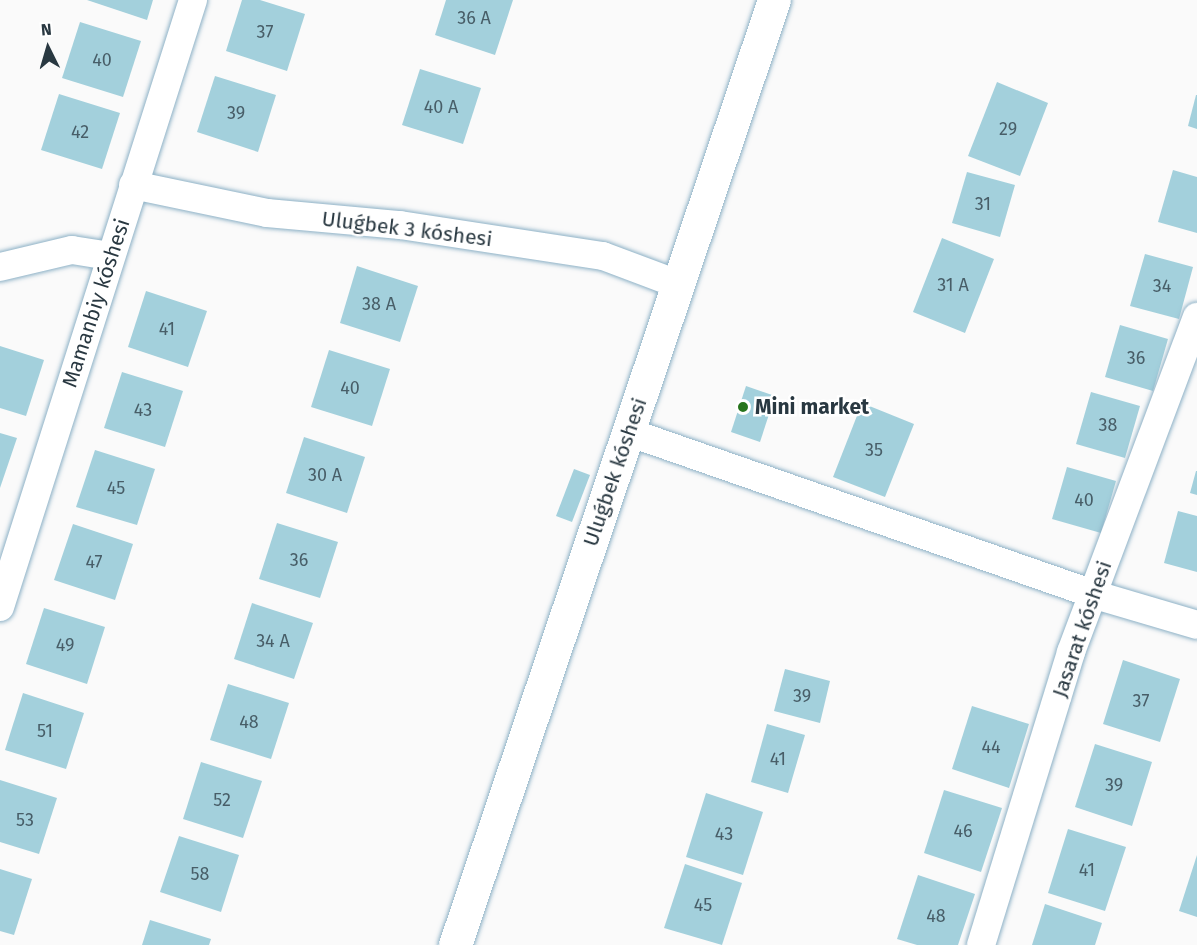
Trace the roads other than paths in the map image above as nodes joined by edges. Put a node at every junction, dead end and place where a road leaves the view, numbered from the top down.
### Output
1 (193, 0) edge
2 (774, 0) edge
3 (133, 185) junction
4 (111, 256) junction
5 (0, 267) edge
6 (678, 284) junction
7 (1197, 317) edge
8 (628, 432) junction
9 (1092, 594) junction
10 (0, 607) edge
11 (1197, 625) edge
12 (455, 945) edge
13 (981, 945) edge

1 - 3 street, Mamanbiy kóshesi
2 - 6 street, Uluǵbek kóshesi
3 - 4 street, Mamanbiy kóshesi
3 - 6 street, Uluǵbek 3 kóshesi
4 - 5 street
4 - 10 street, Mamanbiy kóshesi
6 - 8 street, Uluǵbek kóshesi
7 - 9 street, Jasarat kóshesi
8 - 9 street
8 - 12 street, Uluǵbek kóshesi
9 - 11 street
9 - 13 street, Jasarat kóshesi

